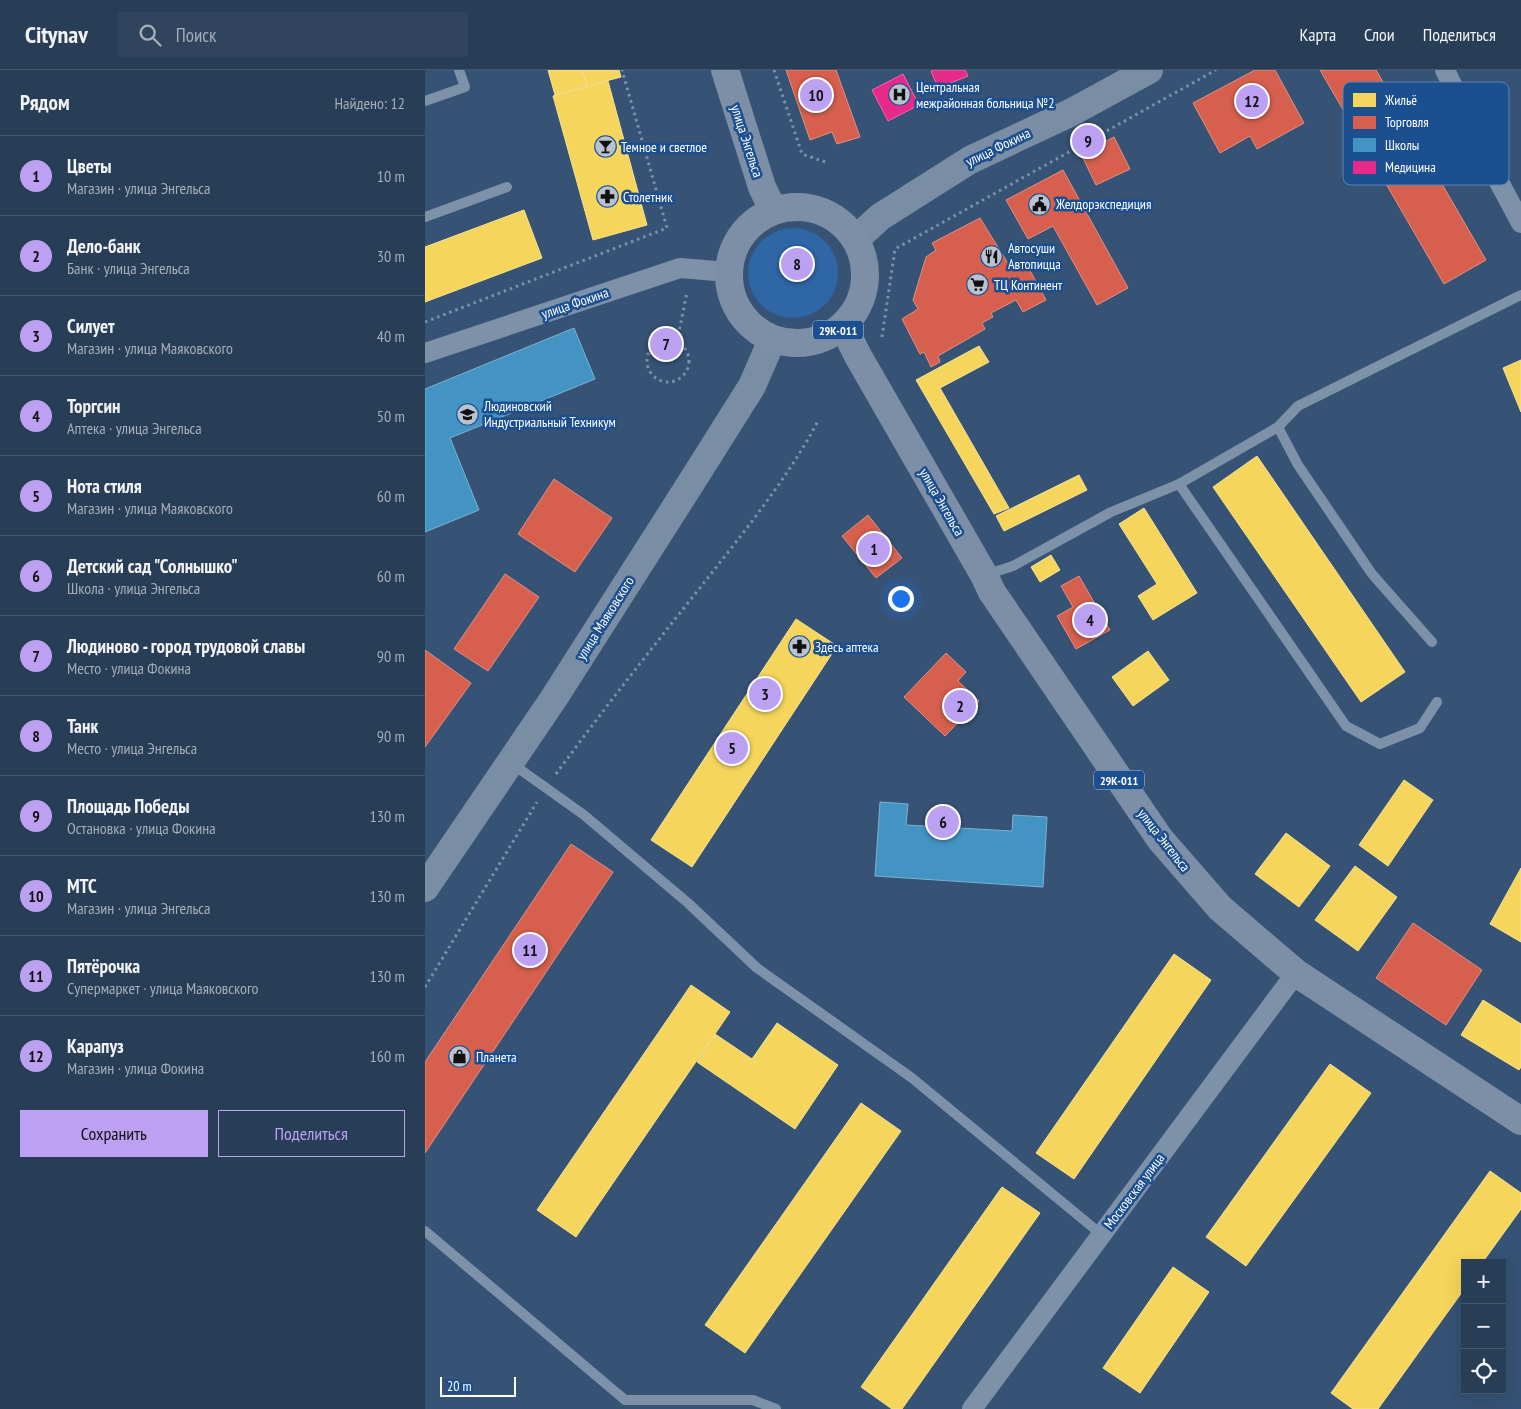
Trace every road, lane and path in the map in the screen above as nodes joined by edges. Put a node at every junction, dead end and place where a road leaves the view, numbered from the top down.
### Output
1 (459, 70) edge
2 (622, 70) edge
3 (725, 70) edge
4 (775, 70) edge
5 (1149, 70) edge
6 (1216, 70) edge
7 (1445, 70) edge
8 (1451, 82) edge
9 (425, 100) edge
10 (828, 163) dead end
11 (1501, 185) edge
12 (507, 187) dead end
13 (773, 210) junction
14 (425, 217) edge
15 (1521, 223) edge
16 (856, 239) junction
17 (728, 272) junction
18 (1521, 295) edge
19 (425, 322) edge
20 (843, 326) junction
21 (882, 337) dead end
22 (772, 340) junction
23 (425, 354) edge
24 (653, 376) joint
25 (818, 422) dead end
26 (1278, 427) junction
27 (1179, 484) junction
28 (984, 575) junction
29 (1432, 642) dead end
30 (1437, 702) dead end
31 (511, 762) junction
32 (546, 787) junction
33 (425, 888) edge
34 (1296, 973) junction
35 (425, 987) edge
36 (1521, 1121) edge
37 (425, 1231) edge
38 (1102, 1235) junction
39 (776, 1409) edge
40 (972, 1409) edge

1 - 9 lane
2 - 19 path
3 - 13 main road, улица Энгельса
4 - 10 path
5 - 16 street, улица Фокина
6 - 21 path
7 - 8 street
11 - 15 street
12 - 14 lane
13 - 16 main road, 29К-011
13 - 17 main road, 29К-011
16 - 20 main road, 29К-011
17 - 22 main road, 29К-011
17 - 23 street, улица Фокина
18 - 26 lane
20 - 22 main road, 29К-011
20 - 28 main road, улица Энгельса / 29К-011
22 - 31 street, улица Маяковского
24 - 24 path
25 - 32 path
26 - 27 lane
26 - 29 lane
27 - 28 lane
27 - 30 lane
28 - 34 main road, улица Энгельса / 29К-011
31 - 32 lane
31 - 33 street, улица Маяковского
32 - 35 path
32 - 38 lane
34 - 36 main road, улица Энгельса / 29К-011
34 - 38 street, Московская улица
37 - 39 lane
38 - 40 street, Московская улица

